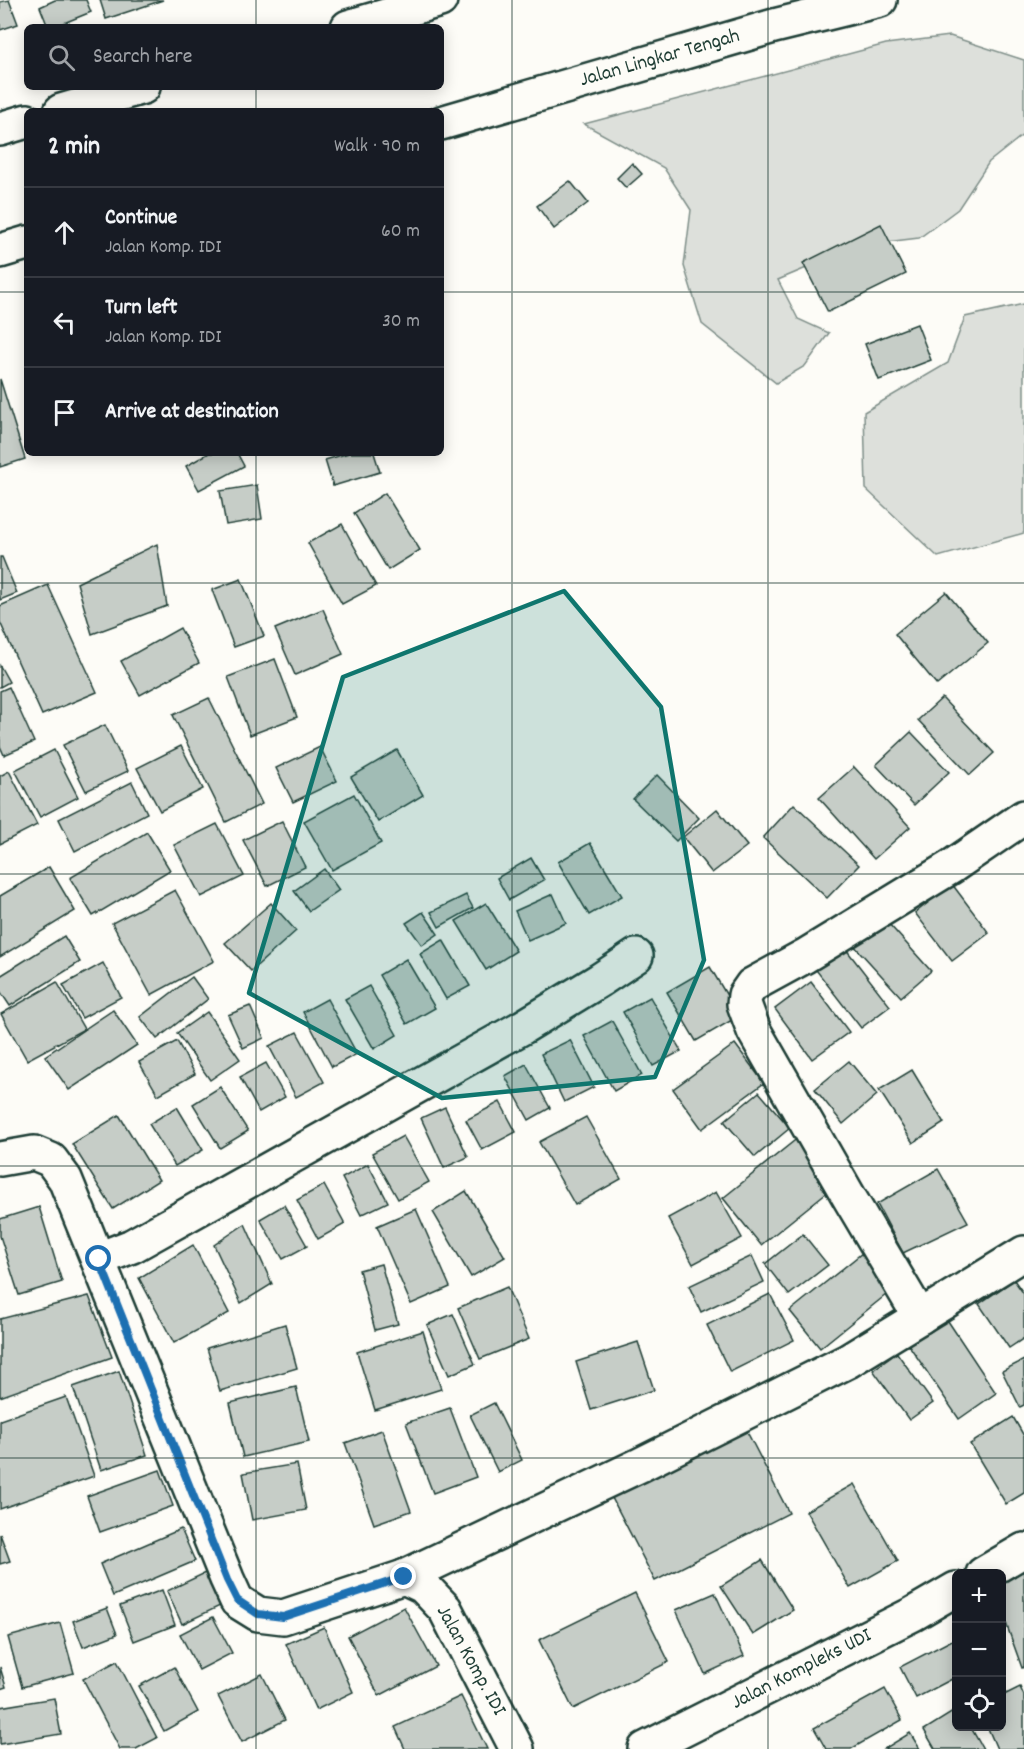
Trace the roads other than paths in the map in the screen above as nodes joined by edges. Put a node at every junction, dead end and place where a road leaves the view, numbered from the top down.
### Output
1 (440, 0) edge
2 (880, 0) edge
3 (358, 24) edge
4 (133, 90) edge
5 (71, 108) edge
6 (24, 122) edge
7 (444, 122) edge
8 (0, 129) edge
9 (24, 244) edge
10 (0, 251) edge
11 (1024, 817) edge
12 (636, 956) dead end
13 (0, 1159) edge
14 (1024, 1253) edge
15 (99, 1259) junction
16 (920, 1317) junction
17 (1024, 1550) edge
18 (992, 1569) edge
19 (404, 1577) junction
20 (952, 1592) edge
21 (517, 1749) edge
22 (645, 1749) edge

1 - 3 street
2 - 7 street, Jalan Lingkar Tengah
4 - 5 street
6 - 8 street
9 - 10 street
11 - 16 street
12 - 15 street
13 - 15 street
14 - 16 street
15 - 19 street
16 - 19 street
17 - 18 street
19 - 21 street, Jalan Komp. IDI
20 - 22 street, Jalan Kompleks UDI

